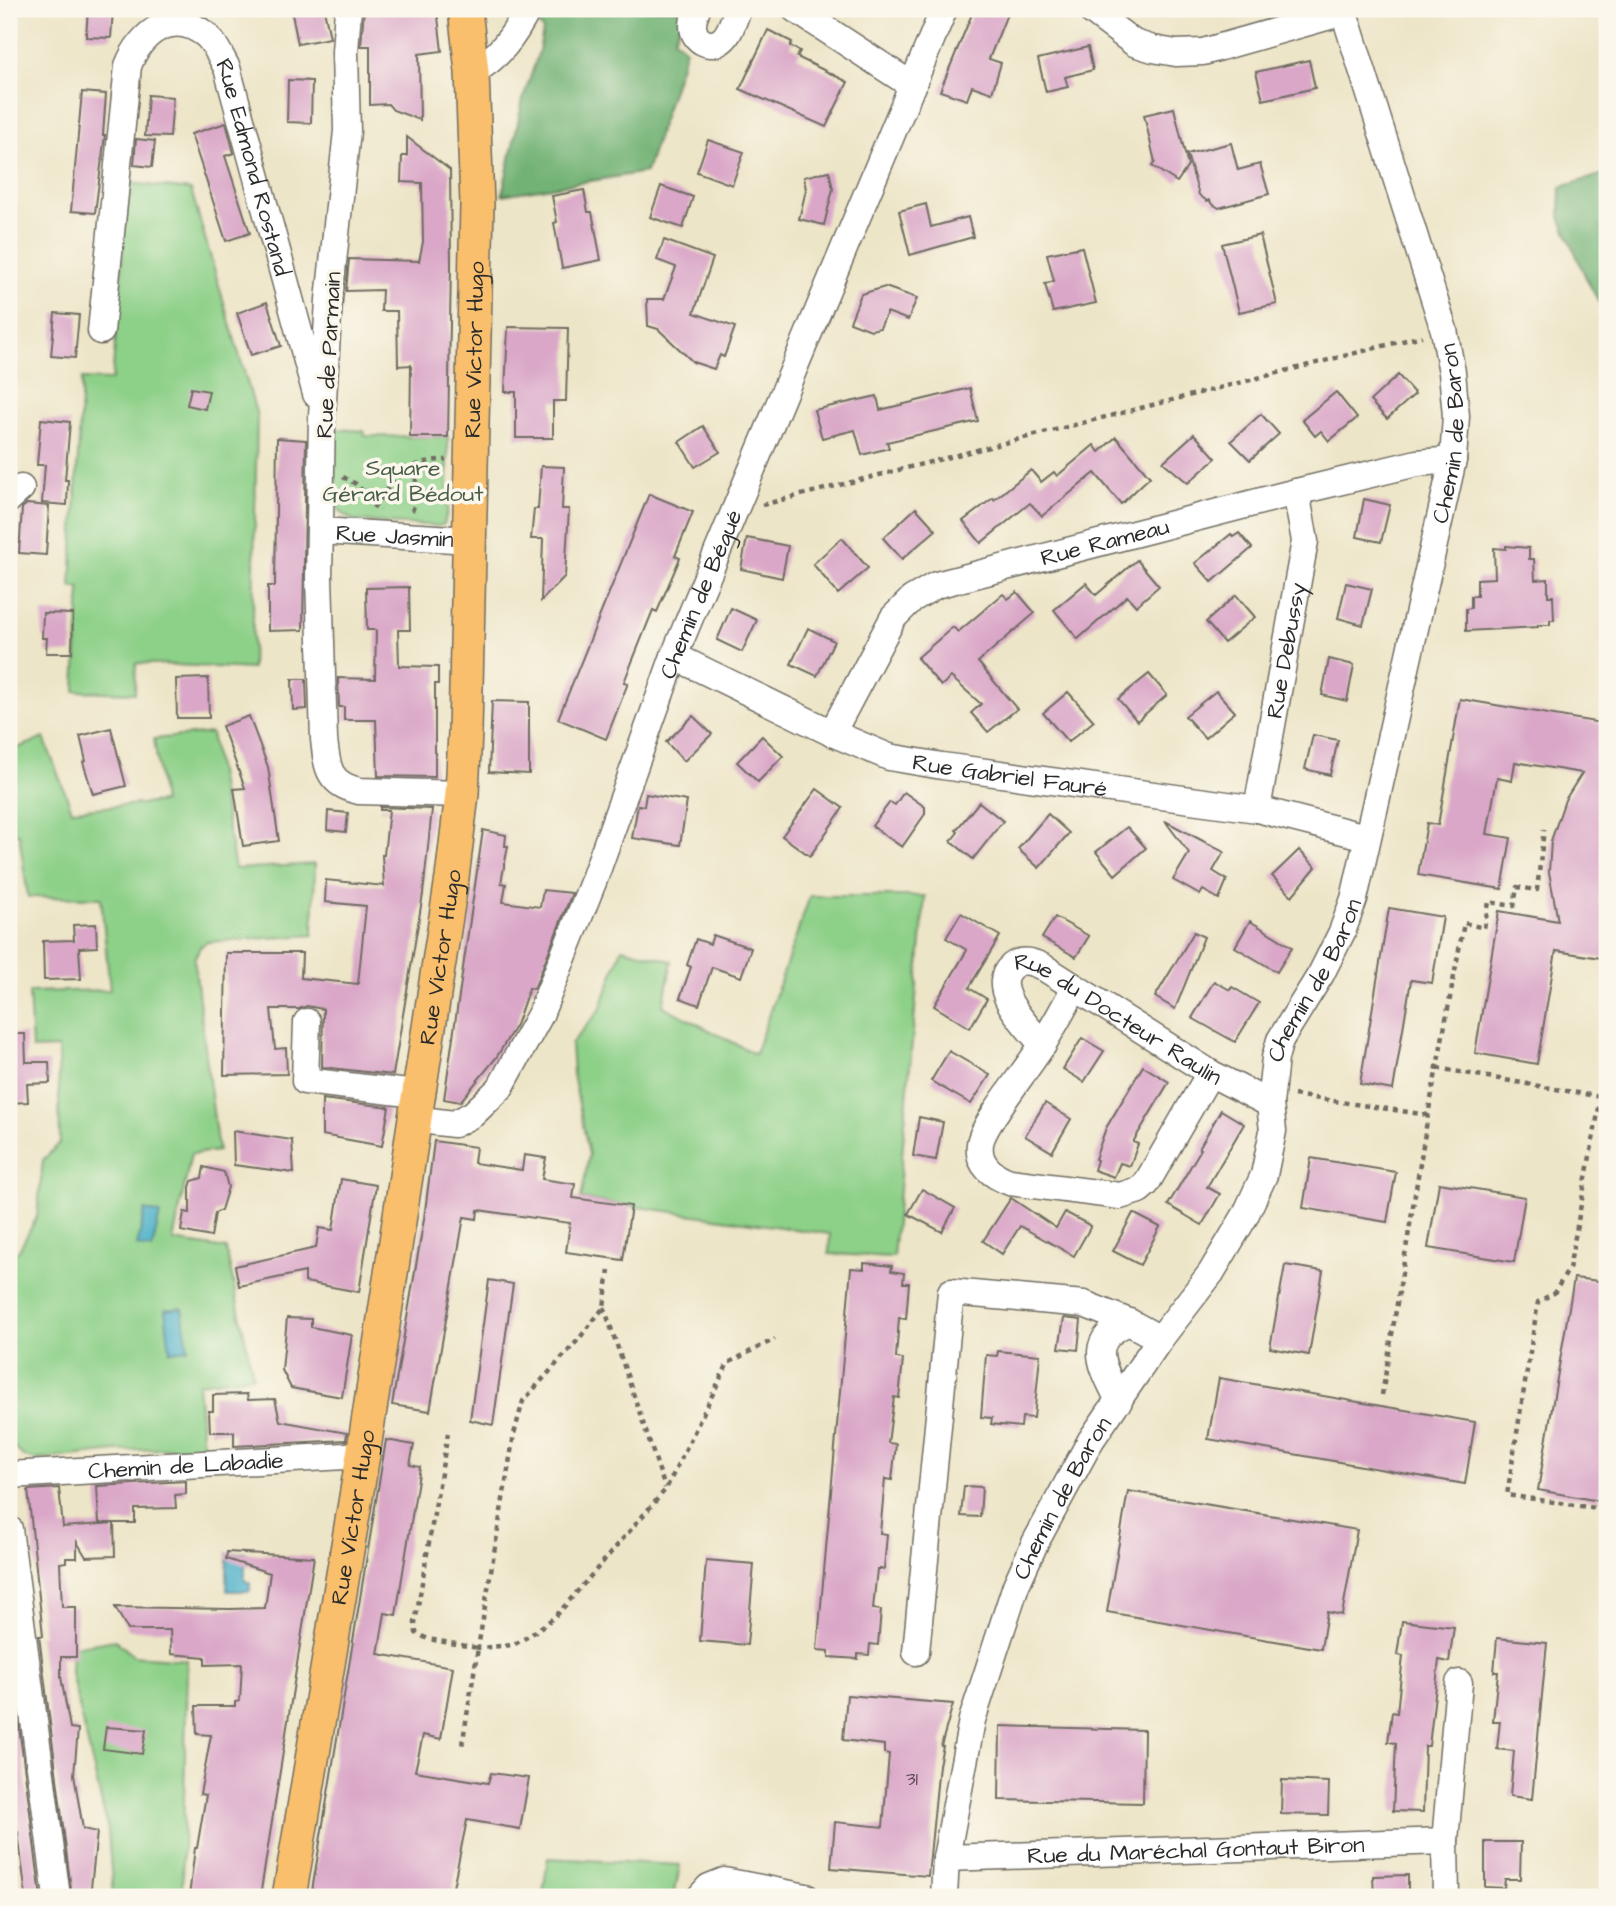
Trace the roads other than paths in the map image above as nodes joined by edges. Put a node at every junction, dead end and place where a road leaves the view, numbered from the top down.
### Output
1 (348, 9) edge
2 (465, 9) edge
3 (527, 9) edge
4 (697, 9) edge
5 (738, 9) edge
6 (795, 9) edge
7 (944, 9) edge
8 (1089, 9) edge
9 (1344, 10) edge
10 (472, 72) junction
11 (913, 86) junction
12 (102, 331) dead end
13 (322, 416) junction
14 (1453, 460) junction
15 (1296, 492) junction
16 (320, 531) junction
17 (470, 540) junction
18 (674, 656) junction
19 (832, 733) junction
20 (462, 794) junction
21 (1257, 809) junction
22 (1366, 837) junction
23 (1075, 988) junction
24 (307, 1022) dead end
25 (1043, 1045) junction
26 (1210, 1073) junction
27 (1280, 1099) junction
28 (415, 1107) junction
29 (1129, 1322) junction
30 (1160, 1339) junction
31 (1119, 1401) junction
32 (363, 1455) junction
33 (9, 1475) edge
34 (9, 1528) edge
35 (916, 1651) dead end
36 (1459, 1682) dead end
37 (1445, 1841) junction
38 (946, 1858) junction
39 (794, 1896) edge
40 (57, 1897) edge
41 (289, 1897) edge
42 (700, 1897) edge
43 (944, 1897) edge
44 (1446, 1897) edge

1 - 13 street, Rue de Parmain
2 - 10 main road, Rue Victor Hugo
3 - 10 street
4 - 5 street
6 - 11 street
7 - 11 street, Chemin de Bégué
8 - 9 street
9 - 14 street, Chemin de Baron
10 - 17 main road, Rue Victor Hugo
11 - 18 street, Chemin de Bégué
12 - 13 street, Rue Edmond Rostand
13 - 16 street, Rue de Parmain
14 - 15 street, Rue Rameau
14 - 22 street, Chemin de Baron
15 - 19 street, Rue Rameau
15 - 21 street, Rue Debussy
16 - 17 street, Rue Jasmin
16 - 20 street, Rue de Parmain
17 - 20 main road, Rue Victor Hugo
18 - 19 street, Rue Gabriel Fauré
18 - 28 street, Chemin de Bégué
19 - 21 street, Rue Gabriel Fauré
20 - 28 main road, Rue Victor Hugo
21 - 22 street, Rue Gabriel Fauré
22 - 27 street, Chemin de Baron
23 - 25 street
23 - 25 street, Rue du Docteur Raulin
23 - 26 street, Rue du Docteur Raulin
24 - 28 street, Chemin de Bégué
25 - 26 street
26 - 27 street, Rue du Docteur Raulin
27 - 30 street, Chemin de Baron
28 - 32 main road, Rue Victor Hugo
29 - 30 street
29 - 31 street
29 - 35 street
30 - 31 street, Chemin de Baron
31 - 38 street, Chemin de Baron
32 - 33 street, Chemin de Labadie
32 - 41 main road, Rue Victor Hugo
34 - 40 street
36 - 37 street
37 - 38 street, Rue du Maréchal Gontaut Biron
37 - 44 street
38 - 43 street, Chemin de Baron
39 - 42 street

